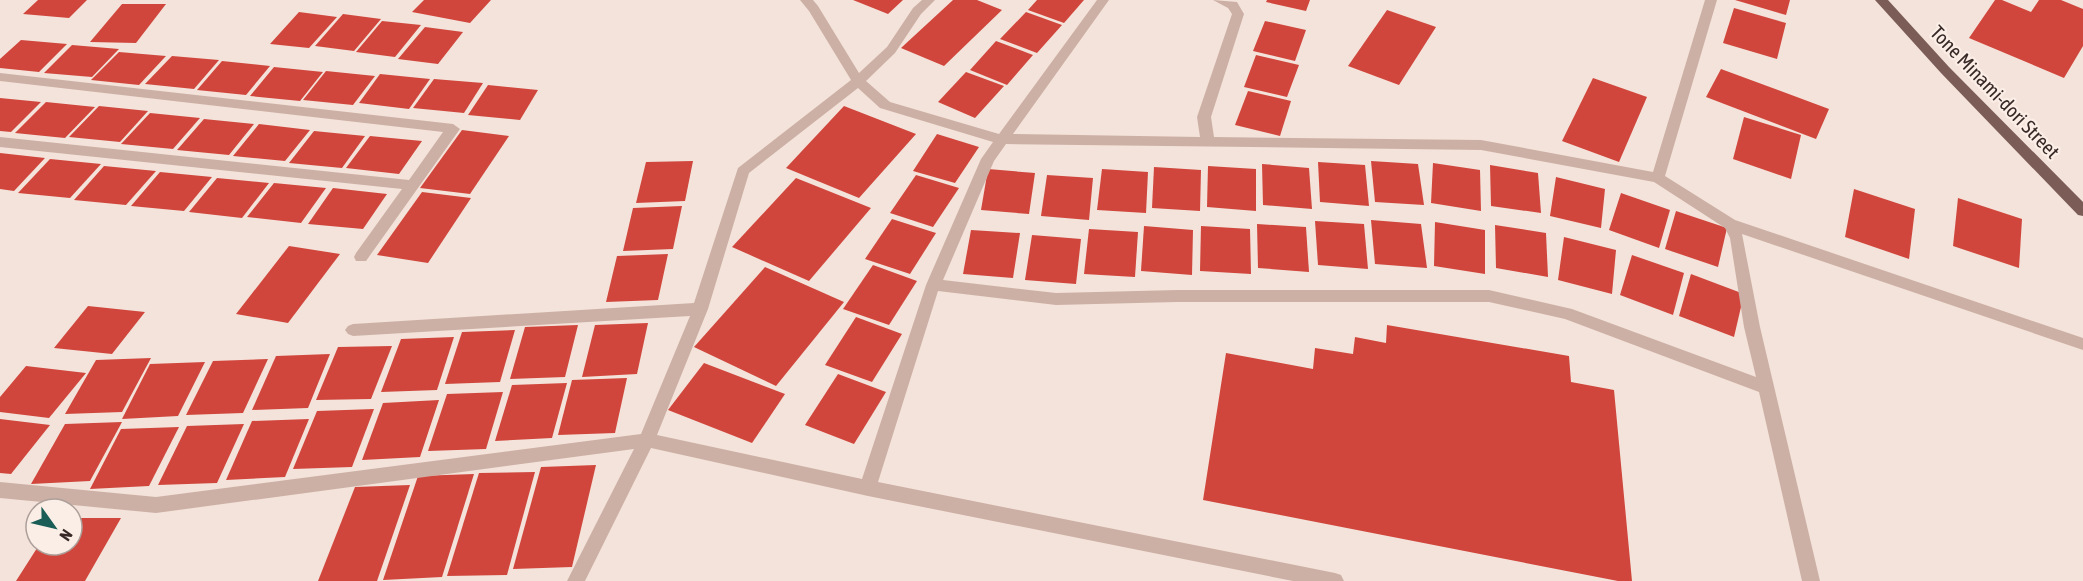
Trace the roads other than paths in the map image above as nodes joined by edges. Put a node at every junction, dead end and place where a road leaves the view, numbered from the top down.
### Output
1 (806, 0) edge
2 (929, 0) edge
3 (1103, 0) edge
4 (1219, 0) edge
5 (1711, 0) edge
6 (1881, 0) edge
7 (0, 77) edge
8 (858, 81) junction
9 (1000, 139) junction
10 (0, 141) edge
11 (1208, 142) junction
12 (1658, 178) junction
13 (412, 185) junction
14 (2083, 211) edge
15 (1730, 224) junction
16 (361, 256) dead end
17 (933, 285) junction
18 (700, 309) junction
19 (353, 330) dead end
20 (2083, 344) edge
21 (1766, 388) junction
22 (647, 440) junction
23 (868, 488) junction
24 (0, 490) edge
25 (576, 581) edge
26 (1335, 581) edge
27 (1811, 581) edge

1 - 8 street
2 - 8 street
3 - 9 street
4 - 11 street
5 - 12 street
6 - 14 main road, Tone Minami-dori Street
7 - 13 street
8 - 9 street
8 - 18 street
9 - 11 street
9 - 17 street
10 - 13 street
11 - 12 street
12 - 15 street
13 - 16 street
15 - 20 street
15 - 21 street
17 - 21 street
17 - 23 street
18 - 19 street
18 - 22 street
21 - 27 street
22 - 23 street
22 - 24 street
22 - 25 street
23 - 26 street

